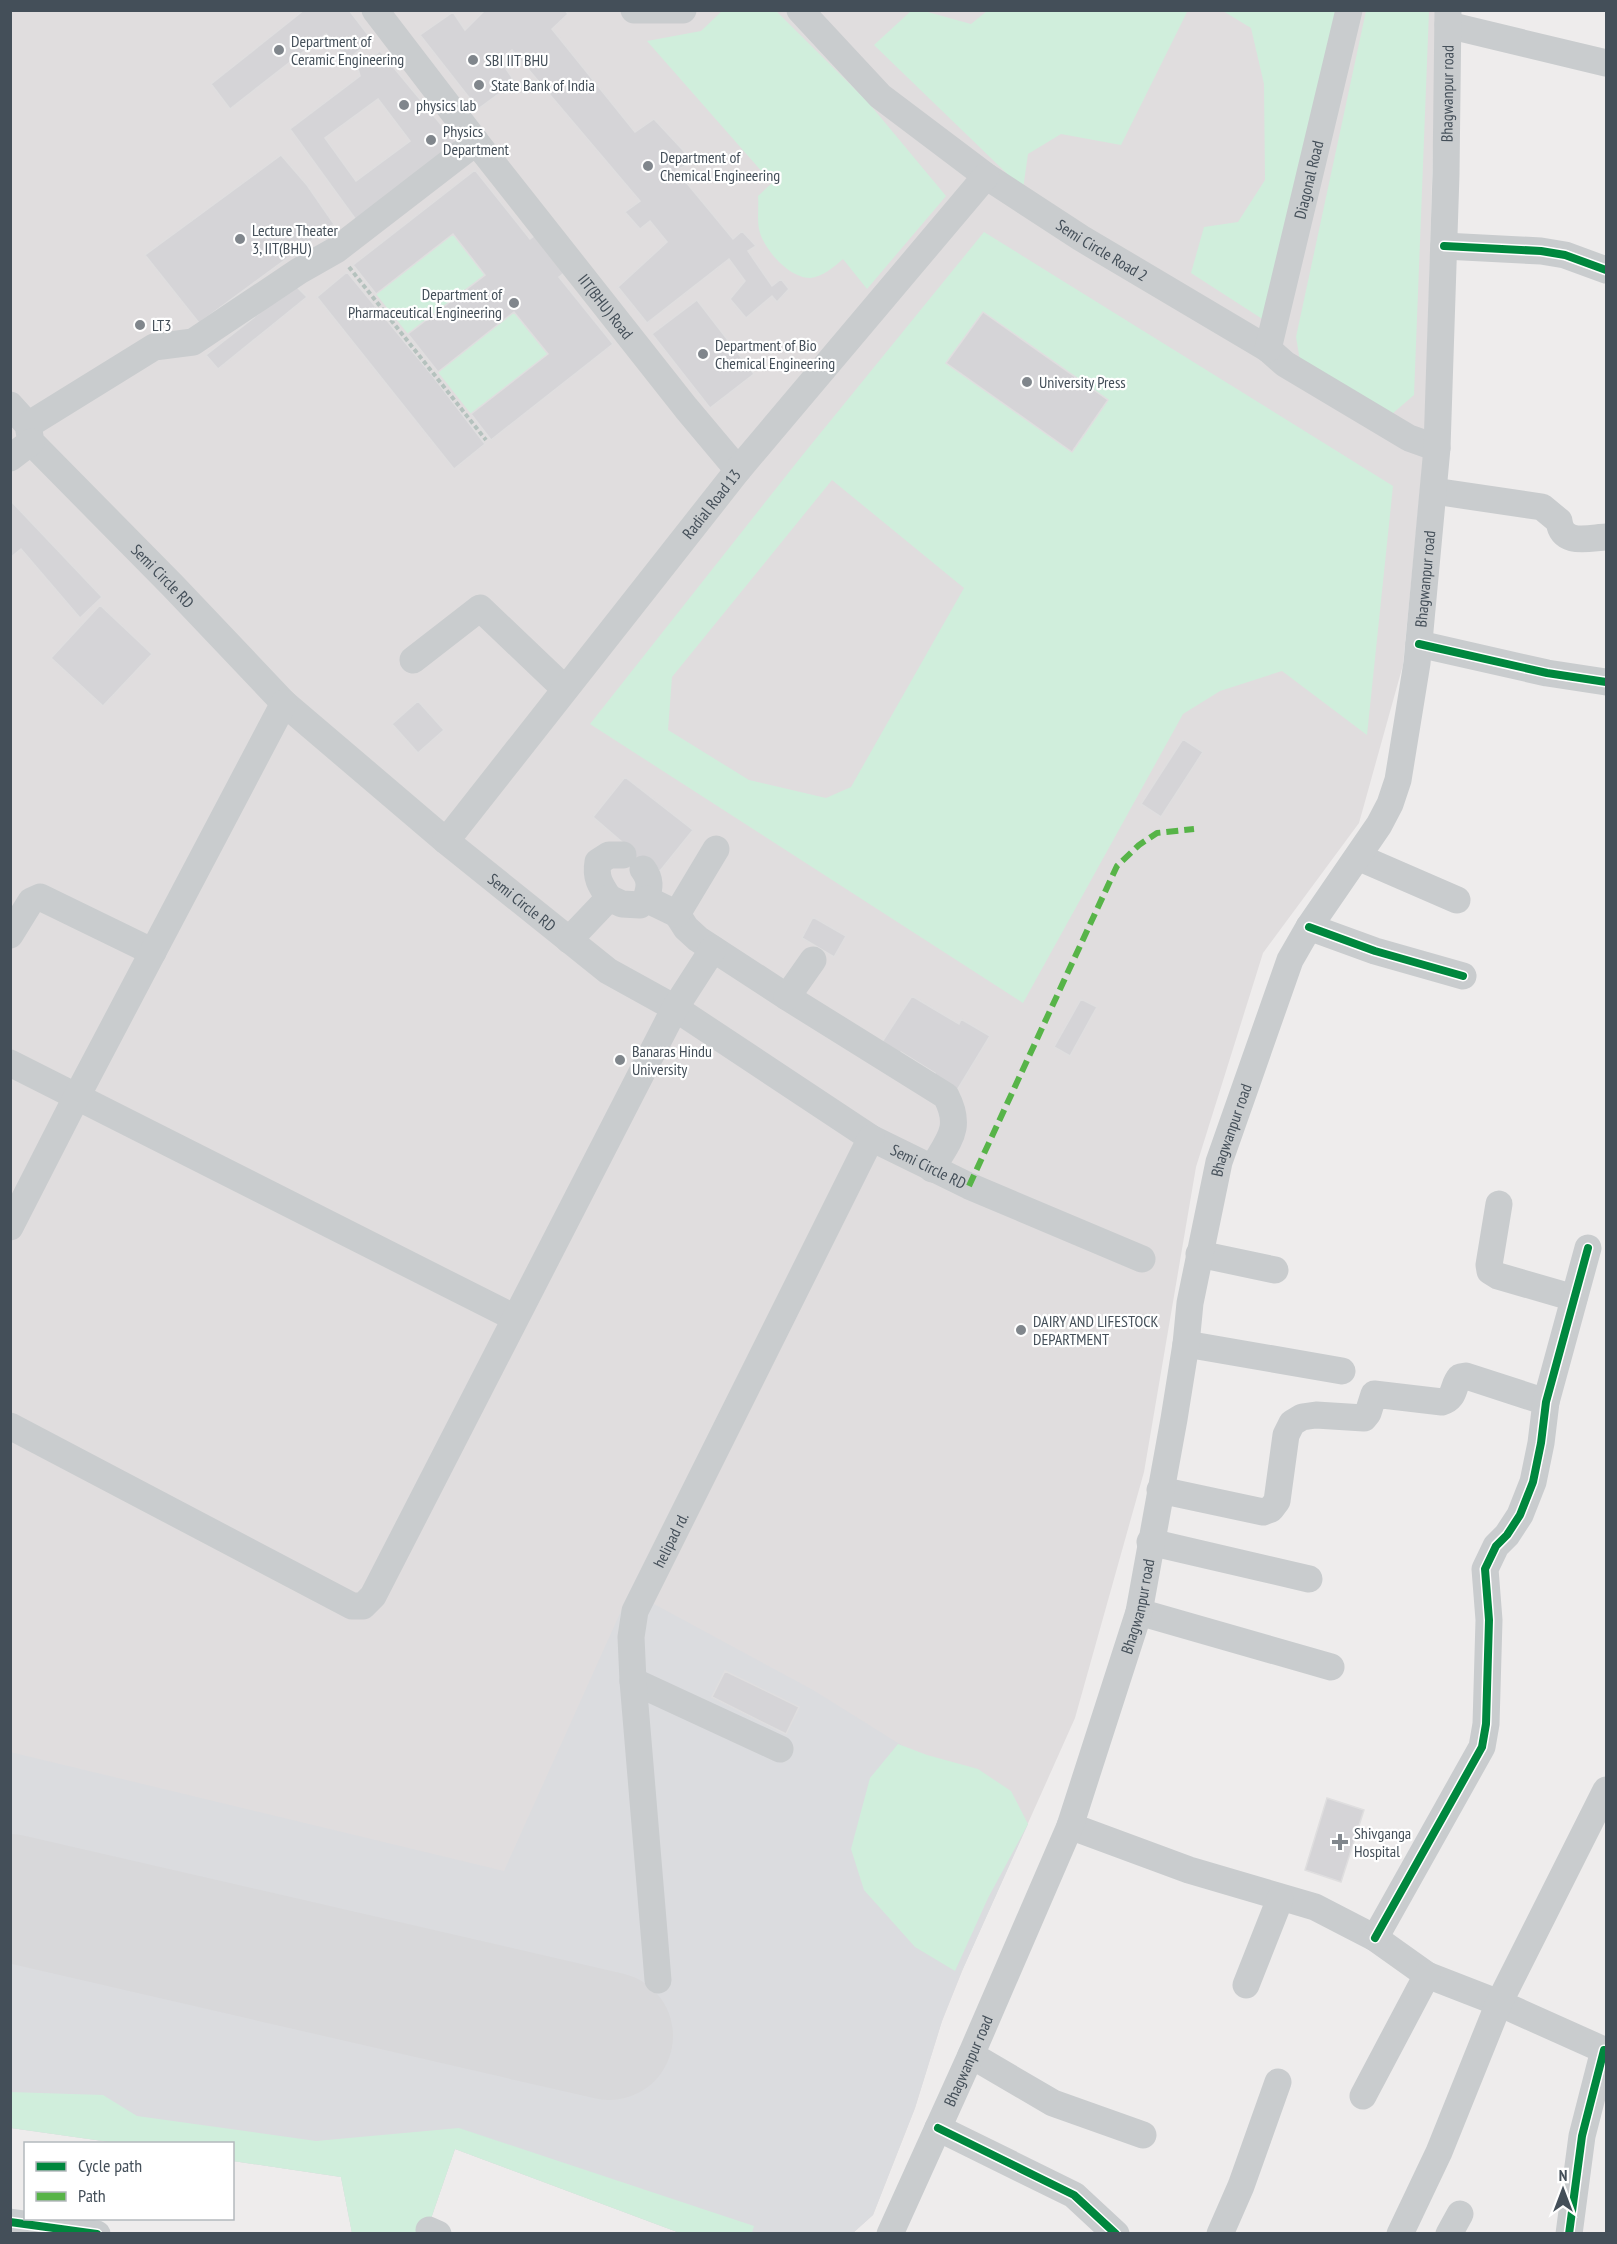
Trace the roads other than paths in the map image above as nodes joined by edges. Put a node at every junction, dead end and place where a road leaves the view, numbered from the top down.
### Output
1 (375, 10) edge
2 (634, 10) edge
3 (683, 10) edge
4 (800, 10) edge
5 (1349, 10) edge
6 (1448, 18) edge
7 (1606, 63) edge
8 (476, 142) junction
9 (986, 176) junction
10 (1444, 246) junction
11 (1606, 270) edge
12 (1268, 349) junction
13 (23, 424) edge
14 (1437, 447) junction
15 (10, 458) edge
16 (738, 470) junction
17 (1434, 491) junction
18 (1606, 537) edge
19 (1419, 644) junction
20 (413, 660) dead end
21 (1606, 682) edge
22 (565, 689) junction
23 (284, 703) junction
24 (446, 841) junction
25 (716, 849) dead end
26 (1358, 857) junction
27 (609, 898) junction
28 (646, 899) junction
29 (1457, 900) dead end
30 (677, 914) junction
31 (1310, 927) junction
32 (10, 935) edge
33 (569, 940) junction
34 (713, 949) junction
35 (153, 951) junction
36 (813, 960) dead end
37 (1463, 976) dead end
38 (788, 998) junction
39 (675, 1008) junction
40 (10, 1063) edge
41 (76, 1098) junction
42 (871, 1138) junction
43 (932, 1169) junction
44 (1498, 1204) dead end
45 (10, 1227) edge
46 (1588, 1248) dead end
47 (1199, 1254) junction
48 (1142, 1259) dead end
49 (1275, 1270) dead end
50 (1575, 1298) junction
51 (514, 1318) junction
52 (1186, 1344) junction
53 (1342, 1371) dead end
54 (1546, 1402) junction
55 (10, 1426) edge
56 (1160, 1490) junction
57 (1150, 1542) junction
58 (1309, 1579) dead end
59 (1139, 1611) junction
60 (1330, 1668) dead end
61 (633, 1681) junction
62 (780, 1749) dead end
63 (1606, 1790) edge
64 (1070, 1826) junction
65 (1281, 1899) junction
66 (1375, 1938) junction
67 (1427, 1975) junction
68 (658, 1980) dead end
69 (1245, 1984) dead end
70 (1499, 2003) junction
71 (1605, 2051) edge
72 (971, 2055) junction
73 (1278, 2082) dead end
74 (1363, 2096) dead end
75 (938, 2128) junction
76 (1143, 2135) dead end
77 (10, 2222) edge
78 (57, 2231) edge
79 (97, 2234) edge
80 (890, 2234) edge
81 (1116, 2234) edge
82 (1220, 2234) edge
83 (1400, 2234) edge
84 (1569, 2234) edge

1 - 8 street, IIT(BHU) Road
2 - 3 street
4 - 9 street, Semi Circle Road 2
5 - 12 street, Diagonal Road
6 - 7 street
6 - 10 street, Bhagwanpur road
8 - 13 street
8 - 16 street, IIT(BHU) Road
9 - 12 street, Semi Circle Road 2
9 - 16 street, Radial Road 13
10 - 11 street
10 - 14 street, Bhagwanpur road
12 - 14 street, Semi Circle Road 2
13 - 15 street
13 - 23 street, Semi Circle RD
14 - 17 street, Bhagwanpur road
16 - 22 street, Radial Road 13
17 - 18 street
17 - 19 street, Bhagwanpur road
19 - 21 street
19 - 26 street, Bhagwanpur road
20 - 22 street
22 - 24 street, Radial Road 13
23 - 24 street, Semi Circle RD
23 - 35 street
24 - 33 street, Semi Circle RD
25 - 30 street
26 - 29 street
26 - 31 street, Bhagwanpur road
27 - 28 street
27 - 28 street
27 - 33 street
28 - 30 street
30 - 34 street
31 - 37 street
31 - 47 street, Bhagwanpur road
32 - 35 street
33 - 39 street, Semi Circle RD
34 - 38 street
34 - 39 street
35 - 41 street
36 - 38 street
38 - 43 street
39 - 42 street, Semi Circle RD
39 - 51 street
40 - 41 street
41 - 45 street
41 - 51 street
42 - 43 street, Semi Circle RD
42 - 61 street, helipad rd.
43 - 48 street, Semi Circle RD
44 - 50 street
46 - 50 street
47 - 49 street
47 - 52 street, Bhagwanpur road
50 - 54 street
51 - 55 street
52 - 53 street
52 - 56 street, Bhagwanpur road
54 - 56 street
54 - 66 street
56 - 57 street, Bhagwanpur road
57 - 58 street
57 - 59 street, Bhagwanpur road
59 - 60 street
59 - 64 street, Bhagwanpur road
61 - 62 street
61 - 68 street, helipad rd.
63 - 70 street
64 - 65 street
64 - 72 street, Bhagwanpur road
65 - 66 street
65 - 69 street
66 - 67 street
67 - 70 street
67 - 74 street
70 - 71 street
70 - 83 street
71 - 84 street
72 - 75 street, Bhagwanpur road
72 - 76 street
73 - 82 street
75 - 80 street, Bhagwanpur road
75 - 81 street
77 - 78 street
78 - 79 street

